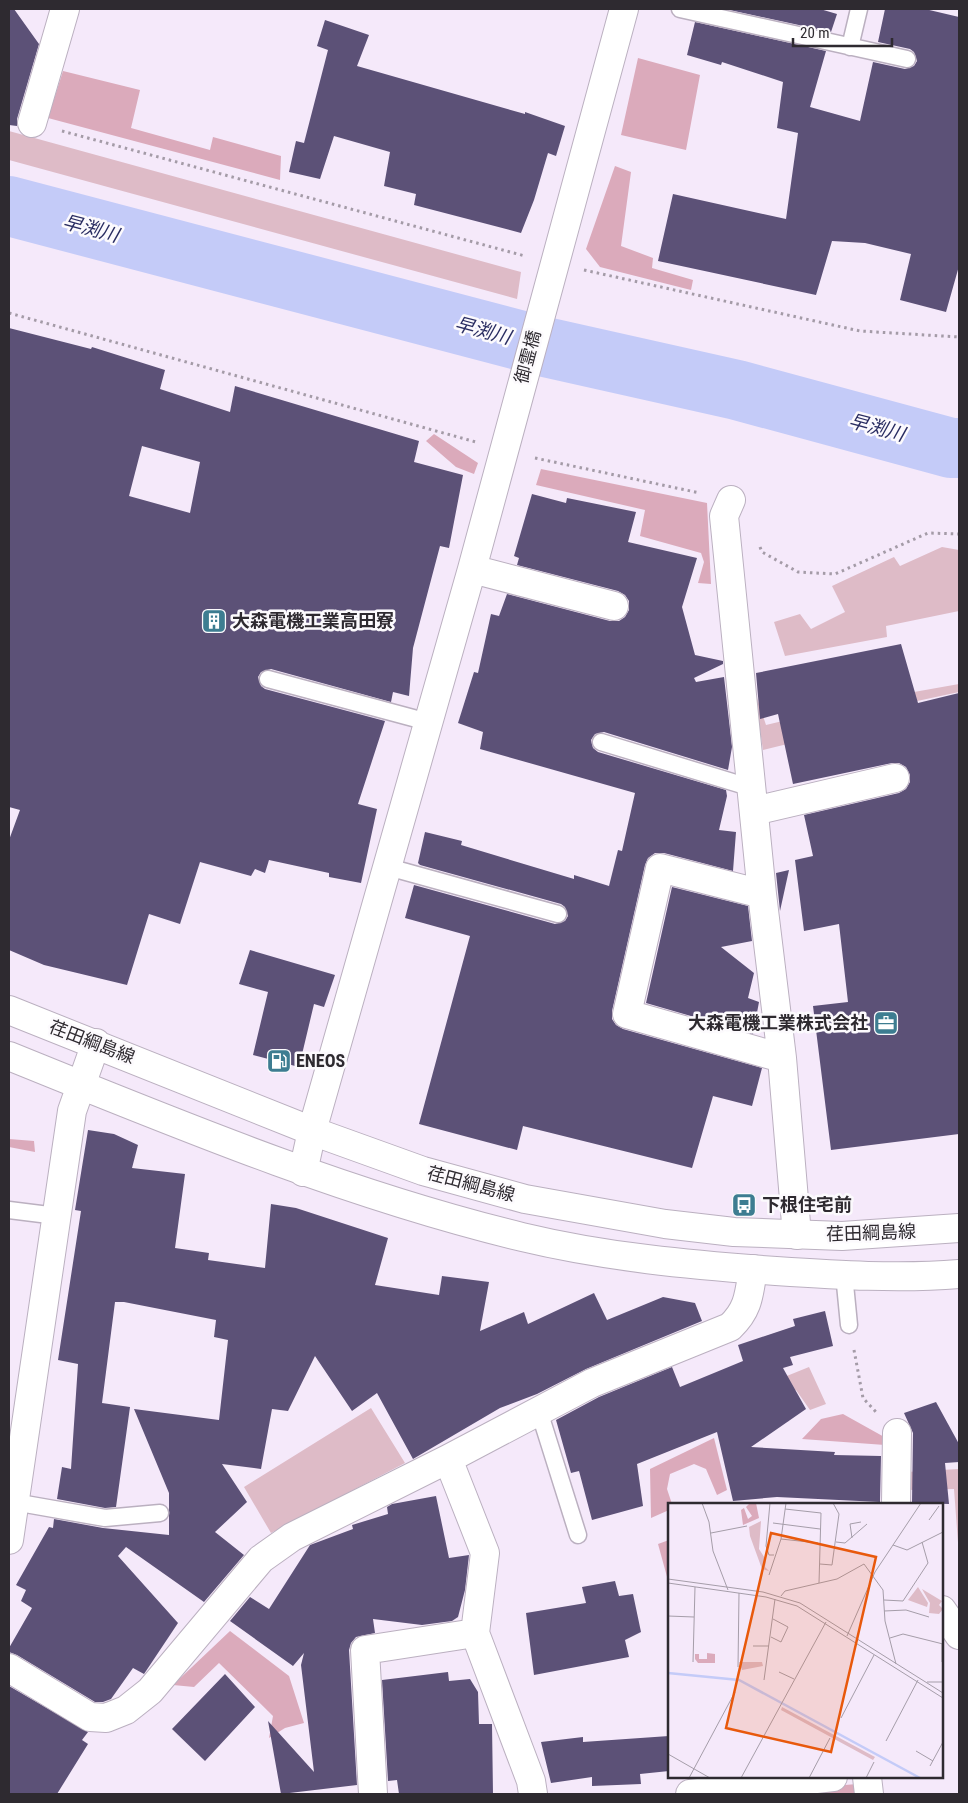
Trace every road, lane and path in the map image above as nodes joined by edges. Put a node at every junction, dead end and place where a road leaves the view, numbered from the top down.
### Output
1 (65, 9) edge
2 (624, 9) edge
3 (680, 9) edge
4 (859, 9) edge
5 (850, 47) junction
6 (907, 59) dead end
7 (32, 123) joint
8 (554, 263) junction
9 (959, 337) edge
10 (731, 500) dead end
11 (472, 569) junction
12 (614, 606) dead end
13 (268, 679) dead end
14 (428, 722) junction
15 (601, 742) dead end
16 (895, 778) dead end
17 (753, 800) junction
18 (388, 867) junction
19 (762, 894) junction
20 (558, 914) dead end
21 (9, 1010) edge
22 (96, 1043) junction
23 (9, 1056) edge
24 (782, 1058) junction
25 (80, 1085) junction
26 (312, 1131) junction
27 (303, 1172) junction
28 (9, 1210) edge
29 (56, 1216) junction
30 (959, 1228) edge
31 (797, 1235) junction
32 (753, 1269) junction
33 (844, 1274) junction
34 (959, 1274) edge
35 (849, 1325) joint
36 (539, 1411) junction
37 (898, 1433) joint
38 (448, 1459) junction
39 (14, 1502) junction
40 (896, 1503) edge
41 (160, 1513) dead end
42 (578, 1535) dead end
43 (9, 1540) edge
44 (943, 1611) edge
45 (475, 1633) junction
46 (959, 1635) edge
47 (9, 1668) edge
48 (825, 1778) edge
49 (867, 1778) edge
50 (373, 1794) edge
51 (532, 1794) edge
52 (690, 1794) edge
53 (869, 1794) edge

1 - 7 street
2 - 8 street, 御霊橋
3 - 5 lane
4 - 5 lane
5 - 6 lane
7 - 8 path
8 - 9 path
8 - 11 street, 御霊橋
10 - 17 street
11 - 12 street
11 - 14 street, 御霊橋
13 - 14 lane
14 - 18 street, 御霊橋
15 - 17 lane
16 - 17 street
17 - 19 street
18 - 20 lane
18 - 26 street, 御霊橋
19 - 24 street
19 - 24 street
21 - 22 street, 荏田綱島線
22 - 25 street
22 - 26 street, 荏田綱島線
23 - 25 street
24 - 31 street
25 - 27 street
25 - 29 street
26 - 27 street, 御霊橋
26 - 31 street, 荏田綱島線
27 - 32 street
28 - 29 lane
29 - 39 street
30 - 31 street, 荏田綱島線
32 - 33 street
32 - 36 street
33 - 34 street
33 - 35 lane
35 - 37 path
36 - 38 street
36 - 42 lane
37 - 40 street
38 - 45 street
38 - 47 street
39 - 41 lane
39 - 43 street
44 - 46 street
45 - 50 street
45 - 51 street
48 - 52 street
49 - 53 street

